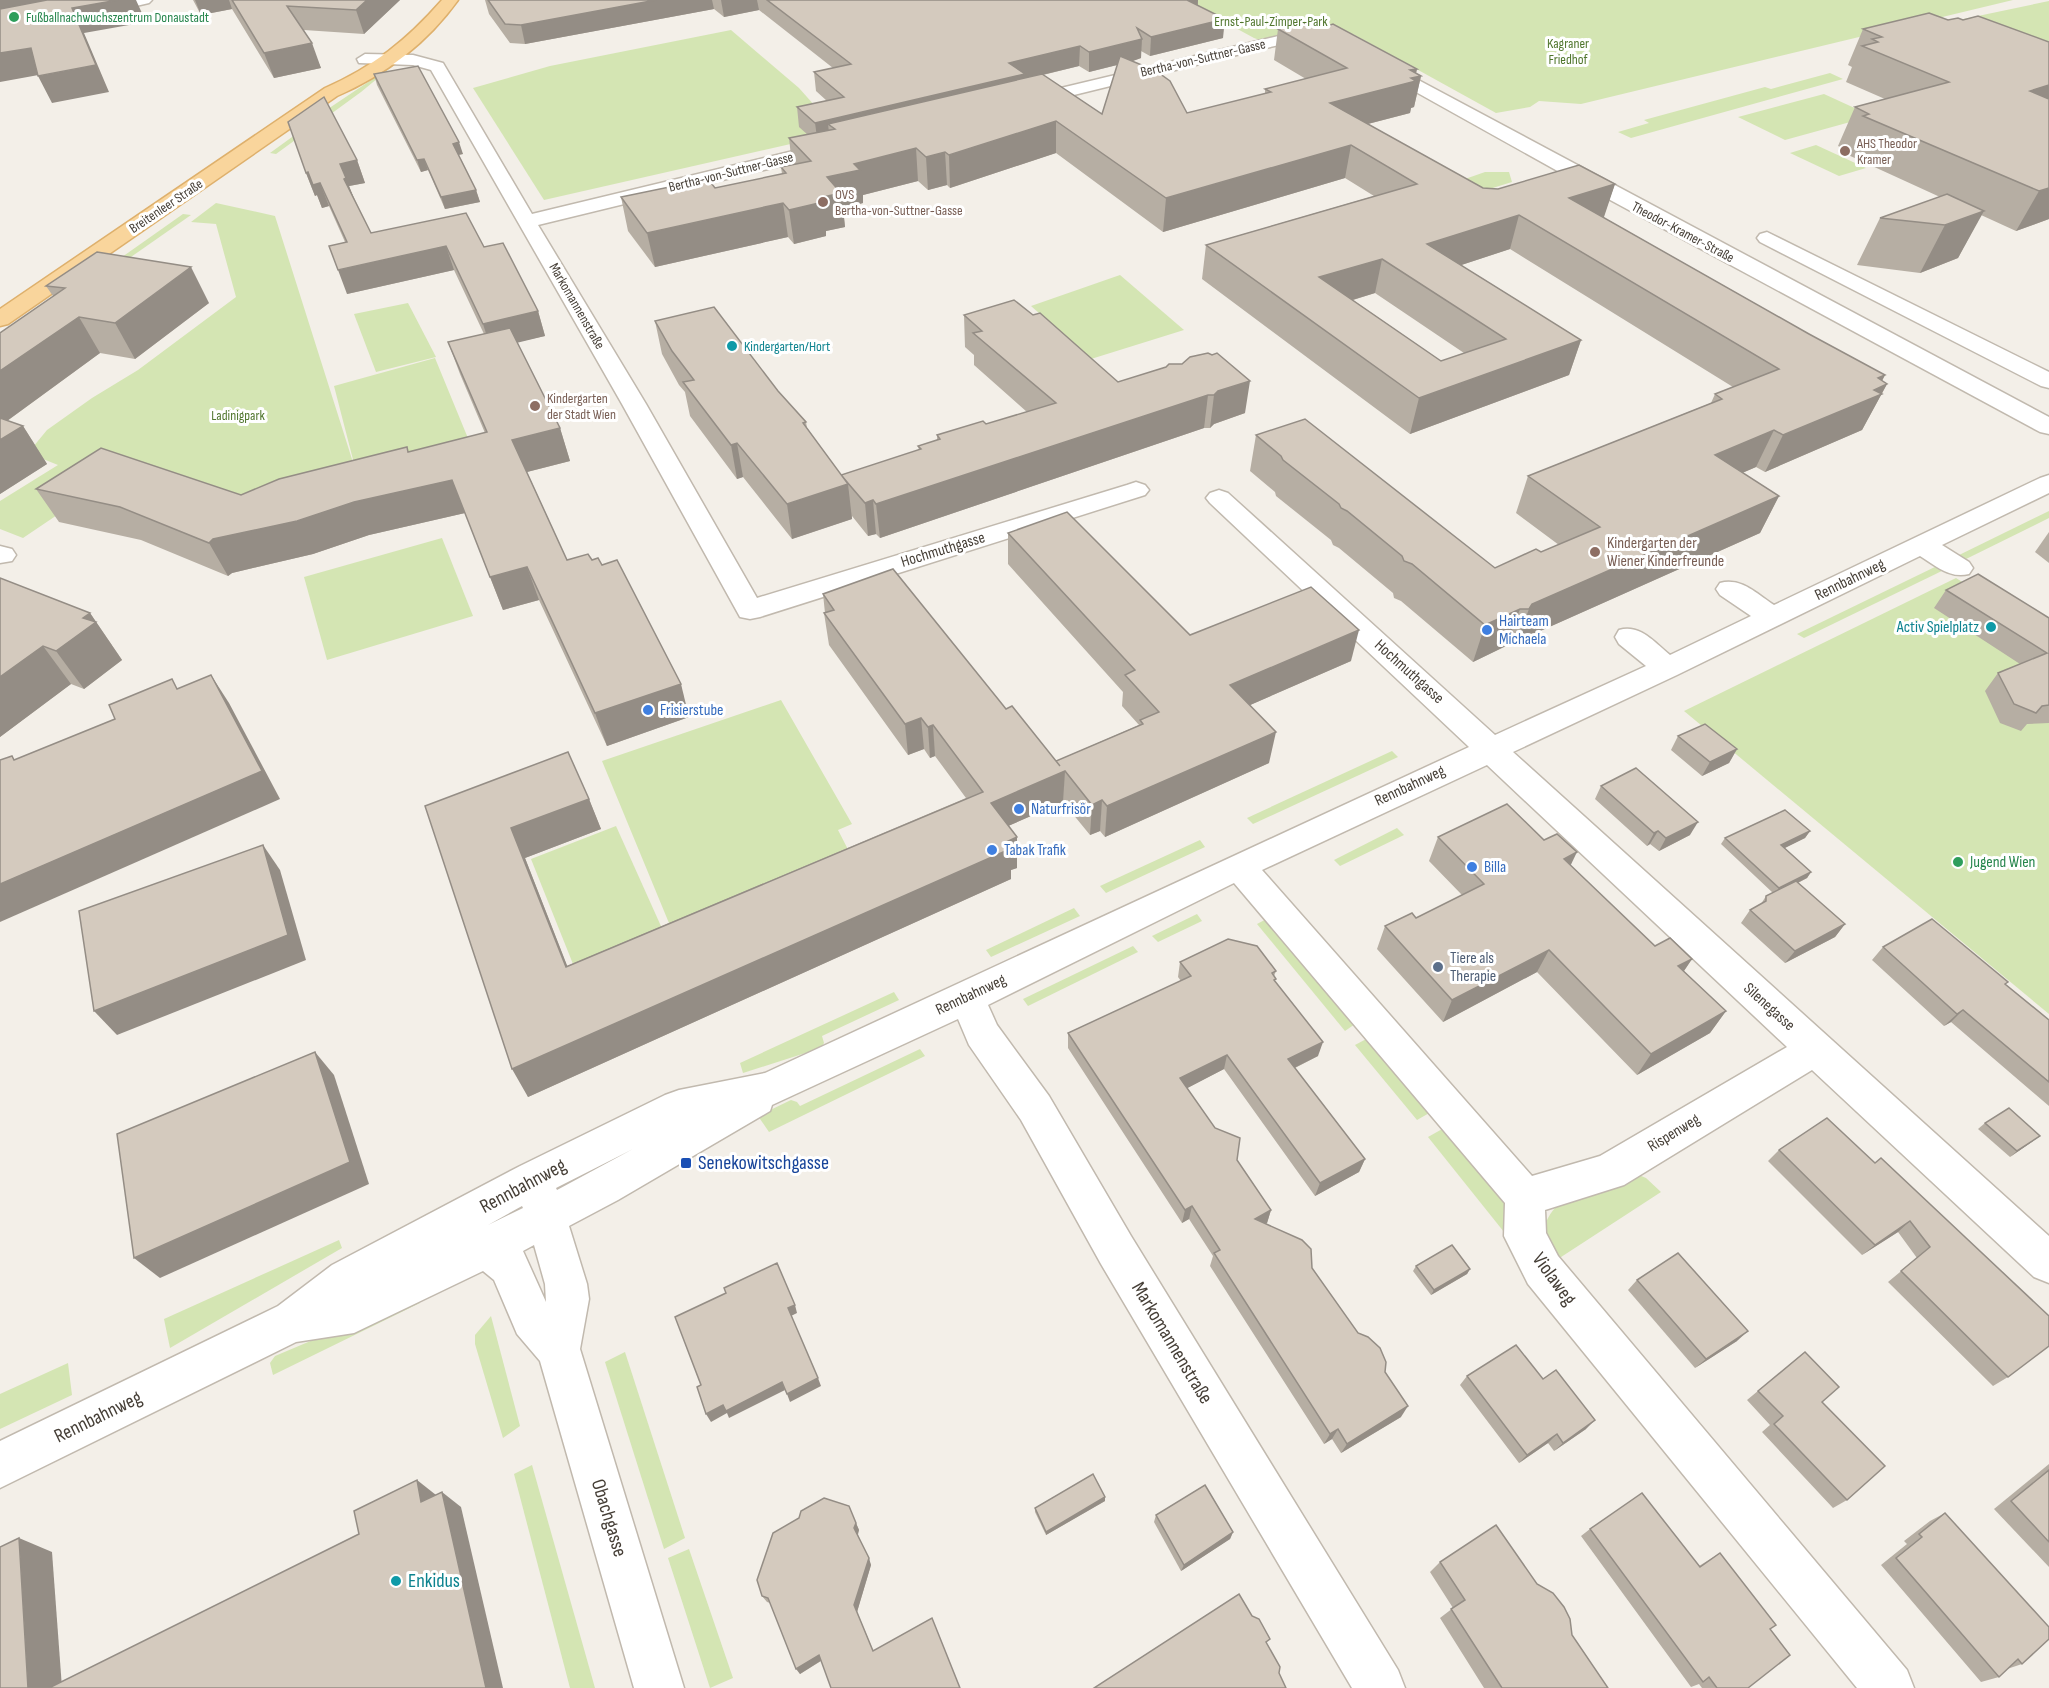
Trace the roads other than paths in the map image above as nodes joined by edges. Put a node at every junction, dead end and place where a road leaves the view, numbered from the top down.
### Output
1 (144, 0) edge
2 (432, 0) edge
3 (450, 0) edge
4 (104, 4) edge
5 (77, 14) edge
6 (1338, 41) edge
7 (1368, 58) edge
8 (365, 59) junction
9 (389, 59) junction
10 (331, 92) junction
11 (1008, 106) edge
12 (852, 143) edge
13 (528, 221) junction
14 (1793, 229) dead end
15 (1767, 238) junction
16 (1722, 252) junction
17 (0, 319) edge
18 (2049, 383) edge
19 (2006, 403) junction
20 (2049, 428) edge
21 (2049, 483) edge
22 (1136, 490) dead end
23 (1219, 498) dead end
24 (1922, 545) junction
25 (1959, 568) dead end
26 (1730, 589) dead end
27 (750, 610) joint
28 (1772, 617) junction
29 (1629, 637) dead end
30 (1667, 668) junction
31 (1492, 749) junction
32 (1239, 866) junction
33 (967, 998) junction
34 (1816, 1050) junction
35 (770, 1089) junction
36 (534, 1179) junction
37 (1525, 1197) junction
38 (546, 1217) junction
39 (459, 1220) junction
40 (487, 1248) junction
41 (2049, 1263) edge
42 (293, 1321) junction
43 (558, 1349) junction
44 (0, 1465) edge
45 (659, 1688) edge
46 (1380, 1688) edge
47 (1889, 1688) edge

1 - 4 street
2 - 8 main road, Breitenleer Straße
3 - 9 main road, Breitenleer Straße
4 - 5 street
6 - 11 street, Bertha-von-Suttner-Gasse
7 - 16 street, Theodor-Kramer-Straße
8 - 9 street, Markomannenstraße
8 - 10 main road, Breitenleer Straße
9 - 10 main road, Breitenleer Straße
9 - 13 street, Markomannenstraße
10 - 17 main road, Breitenleer Straße
12 - 13 street, Bertha-von-Suttner-Gasse
13 - 27 street, Markomannenstraße
14 - 15 street
15 - 16 street
15 - 18 street
16 - 19 street, Theodor-Kramer-Straße
18 - 19 street
19 - 20 street, Theodor-Kramer-Straße
21 - 24 street, Rennbahnweg
22 - 27 street, Hochmuthgasse
23 - 31 street, Hochmuthgasse
24 - 25 street
24 - 28 street, Rennbahnweg
26 - 28 street
28 - 30 street, Rennbahnweg
29 - 30 street
30 - 31 street, Rennbahnweg
31 - 32 street, Rennbahnweg
31 - 34 street, Silenegasse
32 - 33 street, Rennbahnweg
32 - 37 street
33 - 35 street, Rennbahnweg
33 - 46 street, Markomannenstraße
34 - 37 street, Rispenweg
34 - 41 street, Silenegasse
35 - 36 street, Rennbahnweg
35 - 38 street, Rennbahnweg
36 - 38 street, Obachgasse
36 - 39 street, Rennbahnweg
37 - 47 street, Violaweg
38 - 40 street, Rennbahnweg
38 - 43 street, Obachgasse
39 - 40 street, Obachgasse
39 - 42 street, Rennbahnweg
40 - 42 street, Rennbahnweg
40 - 43 street, Obachgasse
42 - 44 street, Rennbahnweg
43 - 45 street, Obachgasse

